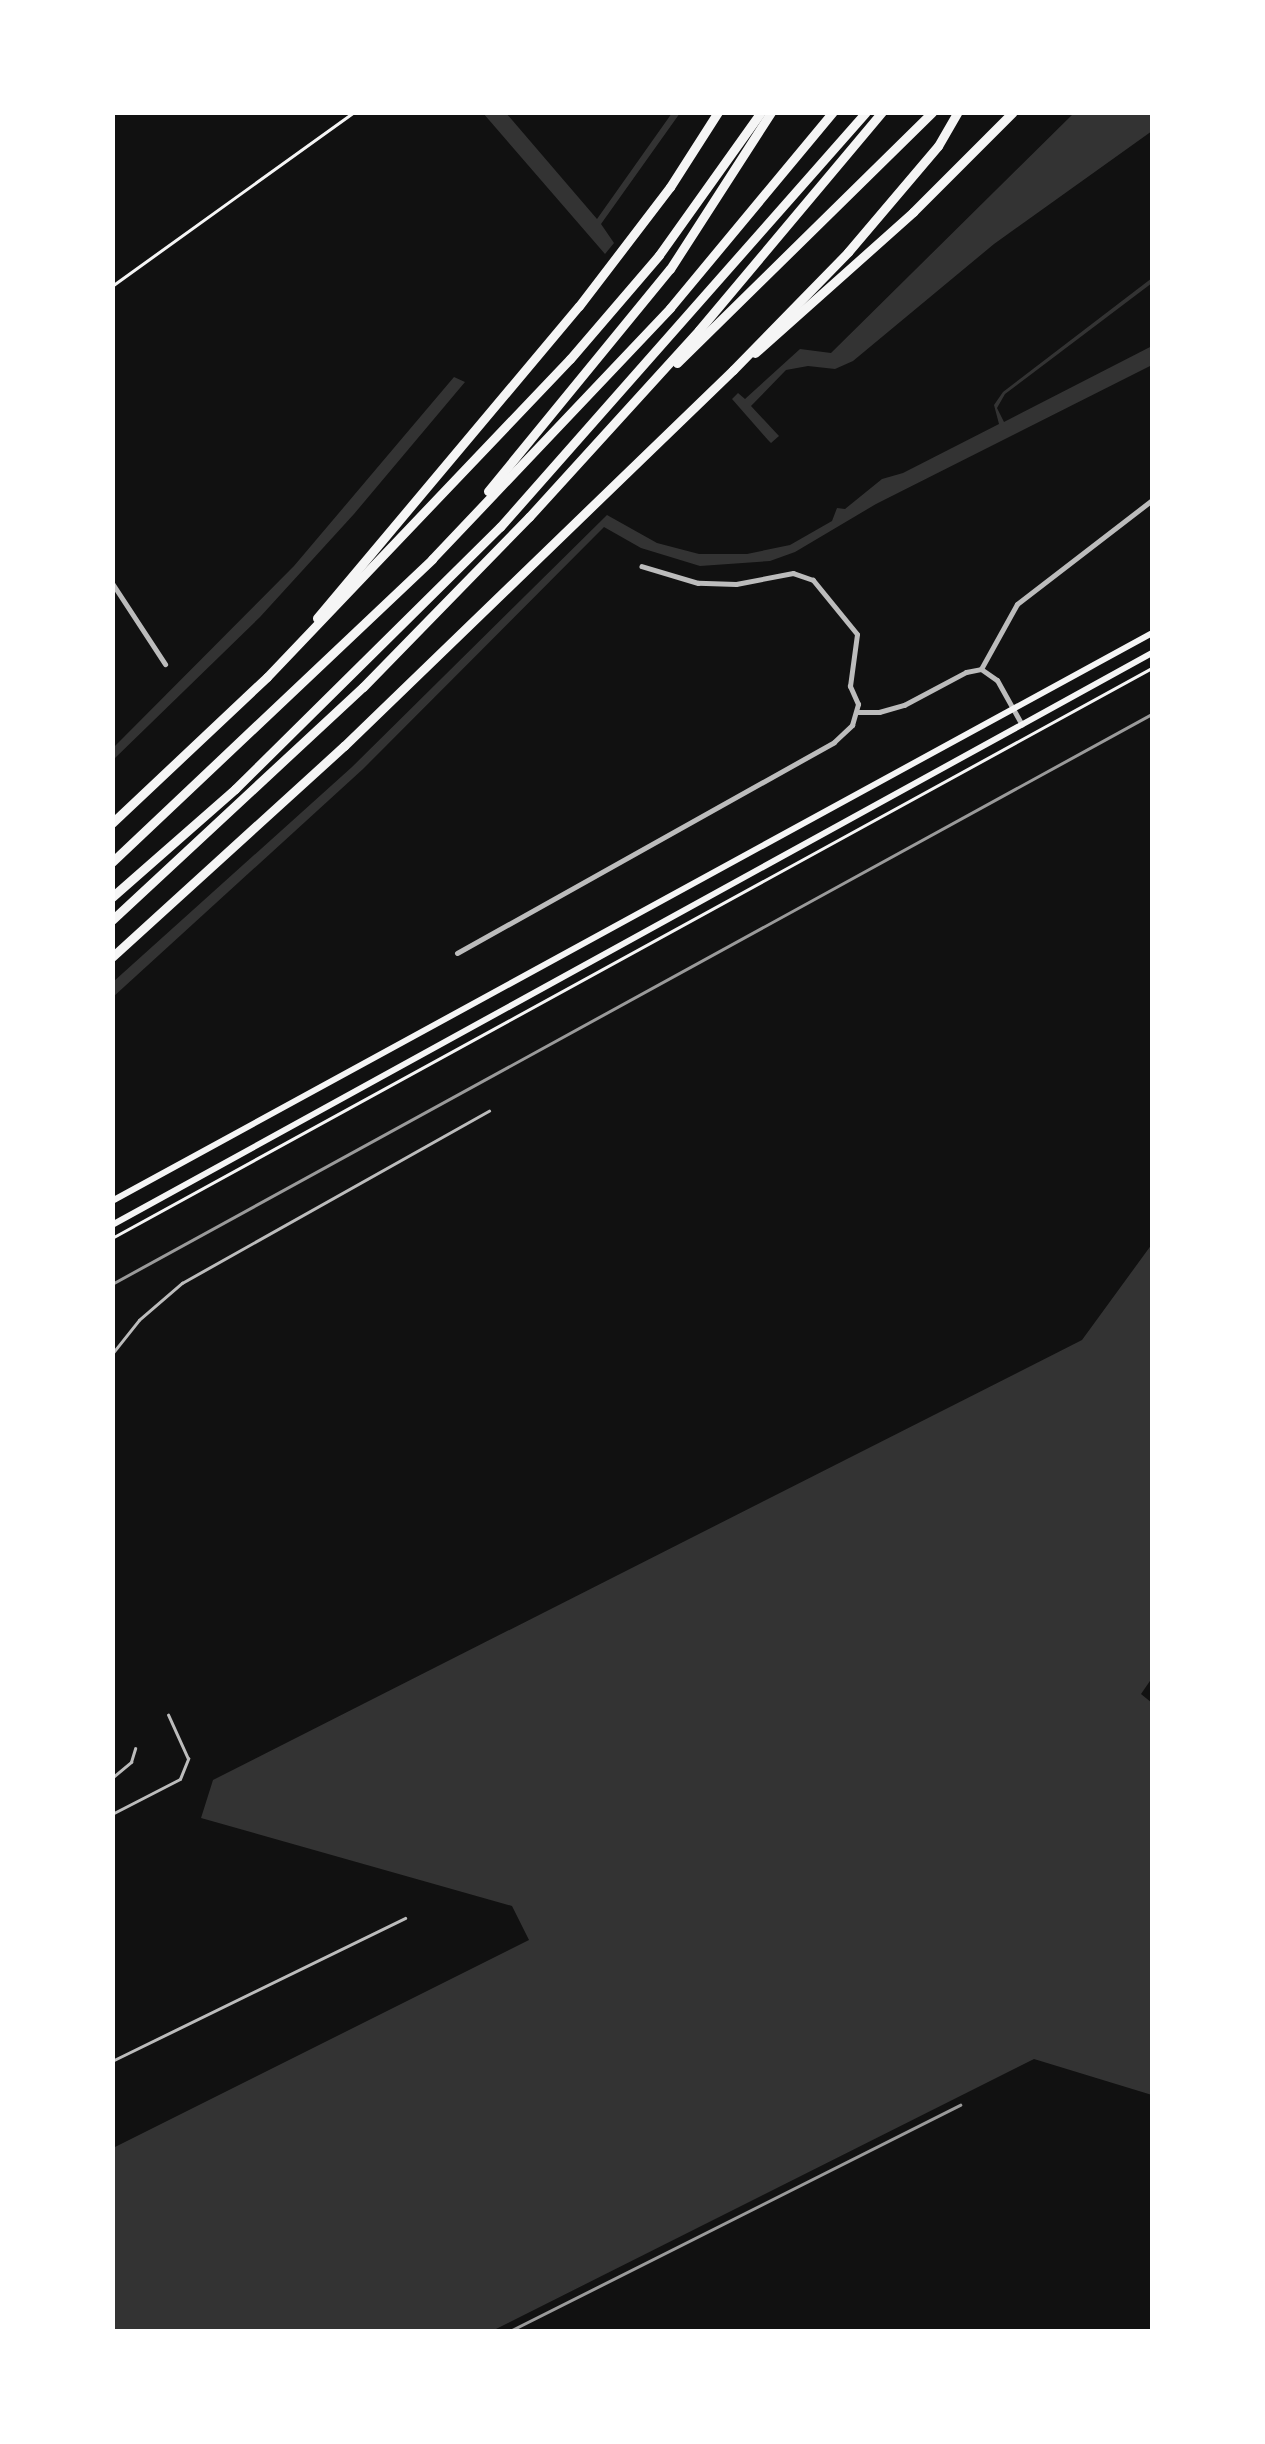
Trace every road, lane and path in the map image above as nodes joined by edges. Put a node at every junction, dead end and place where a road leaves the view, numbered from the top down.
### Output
1 (354, 112) edge
2 (718, 112) edge
3 (762, 112) edge
4 (770, 112) edge
5 (833, 112) edge
6 (866, 112) edge
7 (882, 112) edge
8 (932, 112) edge
9 (958, 112) edge
10 (1013, 112) edge
11 (112, 286) edge
12 (733, 370) junction
13 (643, 394) junction
14 (1152, 500) edge
15 (432, 559) junction
16 (641, 566) dead end
17 (112, 583) edge
18 (1152, 632) edge
19 (1152, 653) edge
20 (165, 664) dead end
21 (1152, 668) edge
22 (981, 669) junction
23 (267, 678) junction
24 (1013, 709) junction
25 (858, 712) junction
26 (1022, 724) junction
27 (112, 822) edge
28 (112, 862) edge
29 (112, 897) edge
30 (112, 920) edge
31 (457, 953) dead end
32 (112, 957) edge
33 (490, 1111) dead end
34 (112, 1201) edge
35 (112, 1225) edge
36 (112, 1238) edge
37 (112, 1354) edge
38 (168, 1715) dead end
39 (135, 1750) dead end
40 (112, 1778) edge
41 (112, 1814) edge
42 (405, 1918) dead end
43 (112, 2062) edge

1 - 11 path
2 - 23 highway
3 - 23 highway
4 - 15 highway
5 - 15 highway
6 - 29 highway
7 - 13 highway
8 - 13 highway
9 - 12 highway
10 - 12 highway
12 - 32 highway
13 - 30 highway
14 - 22 street
15 - 28 highway
16 - 25 street
17 - 20 street
18 - 24 main road
19 - 26 main road
21 - 36 path
22 - 24 street
22 - 25 street
23 - 27 highway
24 - 26 street
24 - 34 main road
25 - 31 street
26 - 35 main road
33 - 37 lane
38 - 41 lane
39 - 40 lane
42 - 43 lane

